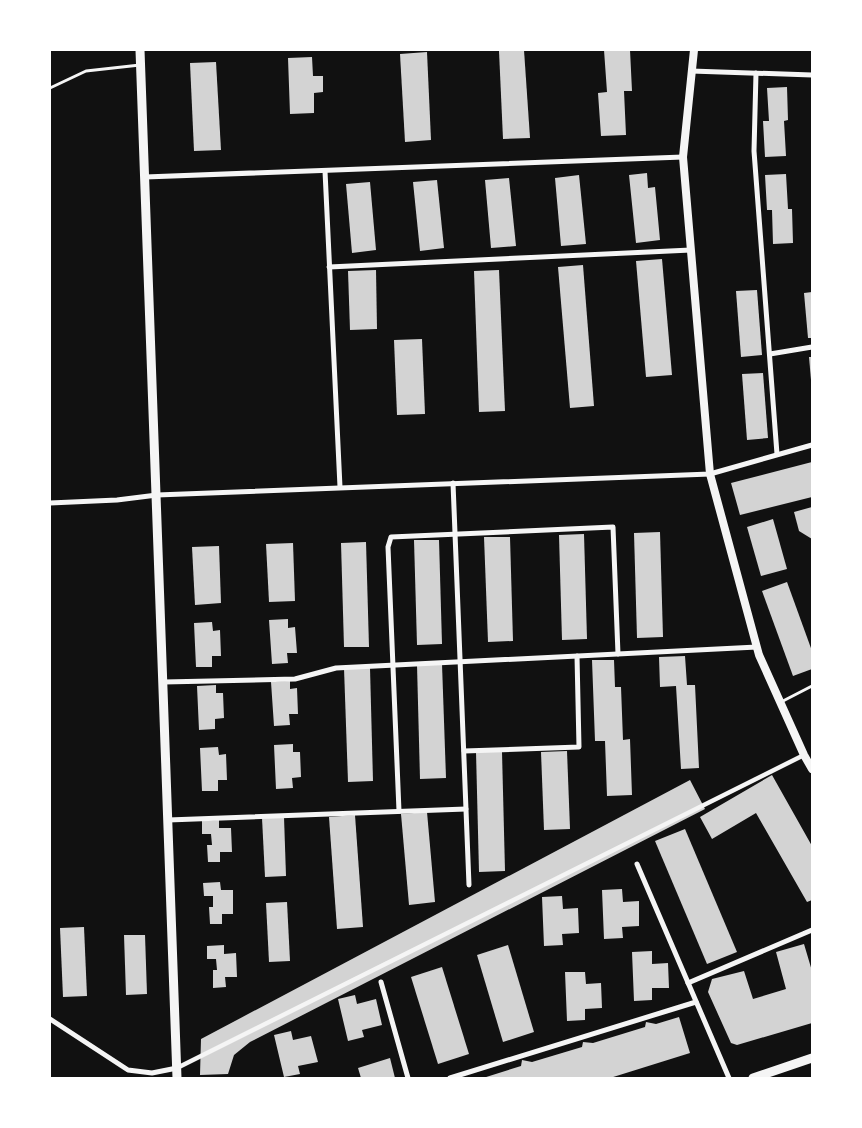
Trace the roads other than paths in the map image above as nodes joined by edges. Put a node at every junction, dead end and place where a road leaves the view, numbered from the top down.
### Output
1 (140, 50) edge
2 (694, 50) edge
3 (141, 65) junction
4 (691, 71) junction
5 (756, 73) junction
6 (812, 75) edge
7 (50, 88) edge
8 (684, 157) junction
9 (325, 170) junction
10 (145, 177) junction
11 (691, 250) junction
12 (329, 267) junction
13 (812, 347) edge
14 (770, 354) junction
15 (812, 445) edge
16 (777, 454) junction
17 (710, 474) junction
18 (453, 483) junction
19 (340, 487) junction
20 (157, 495) junction
21 (50, 503) edge
22 (456, 535) junction
23 (756, 647) junction
24 (618, 654) junction
25 (577, 656) junction
26 (461, 662) junction
27 (393, 665) junction
28 (164, 682) junction
29 (812, 686) edge
30 (780, 702) junction
31 (464, 751) junction
32 (804, 756) junction
33 (812, 769) edge
34 (466, 809) junction
35 (399, 811) junction
36 (168, 820) junction
37 (637, 864) dead end
38 (469, 885) dead end
39 (812, 930) edge
40 (381, 982) dead end
41 (688, 983) junction
42 (696, 1002) junction
43 (50, 1019) edge
44 (812, 1058) edge
45 (176, 1068) junction
46 (177, 1078) edge
47 (408, 1078) edge
48 (450, 1078) edge
49 (729, 1078) edge
50 (753, 1078) edge

1 - 3 main road
2 - 4 street
3 - 7 lane
3 - 10 main road
4 - 5 street
4 - 8 street
5 - 6 street
5 - 14 street
8 - 9 street
8 - 11 street
9 - 10 street
9 - 12 street
10 - 20 main road
11 - 12 street
11 - 17 street
12 - 19 street
13 - 14 street
14 - 16 street
15 - 16 street
16 - 17 street
17 - 18 street
17 - 23 street
18 - 19 street
18 - 22 street
19 - 20 street
20 - 21 street
20 - 28 main road
22 - 24 street
22 - 26 street
22 - 27 street
23 - 24 street
23 - 30 street
24 - 25 street
25 - 26 street
25 - 31 street
26 - 27 street
26 - 31 street
27 - 28 street
27 - 35 street
28 - 36 main road
29 - 30 lane
30 - 32 street
31 - 34 street
32 - 33 street
32 - 45 street
34 - 35 street
34 - 38 street
35 - 36 street
36 - 45 main road
37 - 41 street
39 - 41 street
40 - 47 street
41 - 42 street
42 - 48 street
42 - 49 street
43 - 45 street
44 - 50 main road
45 - 46 main road

